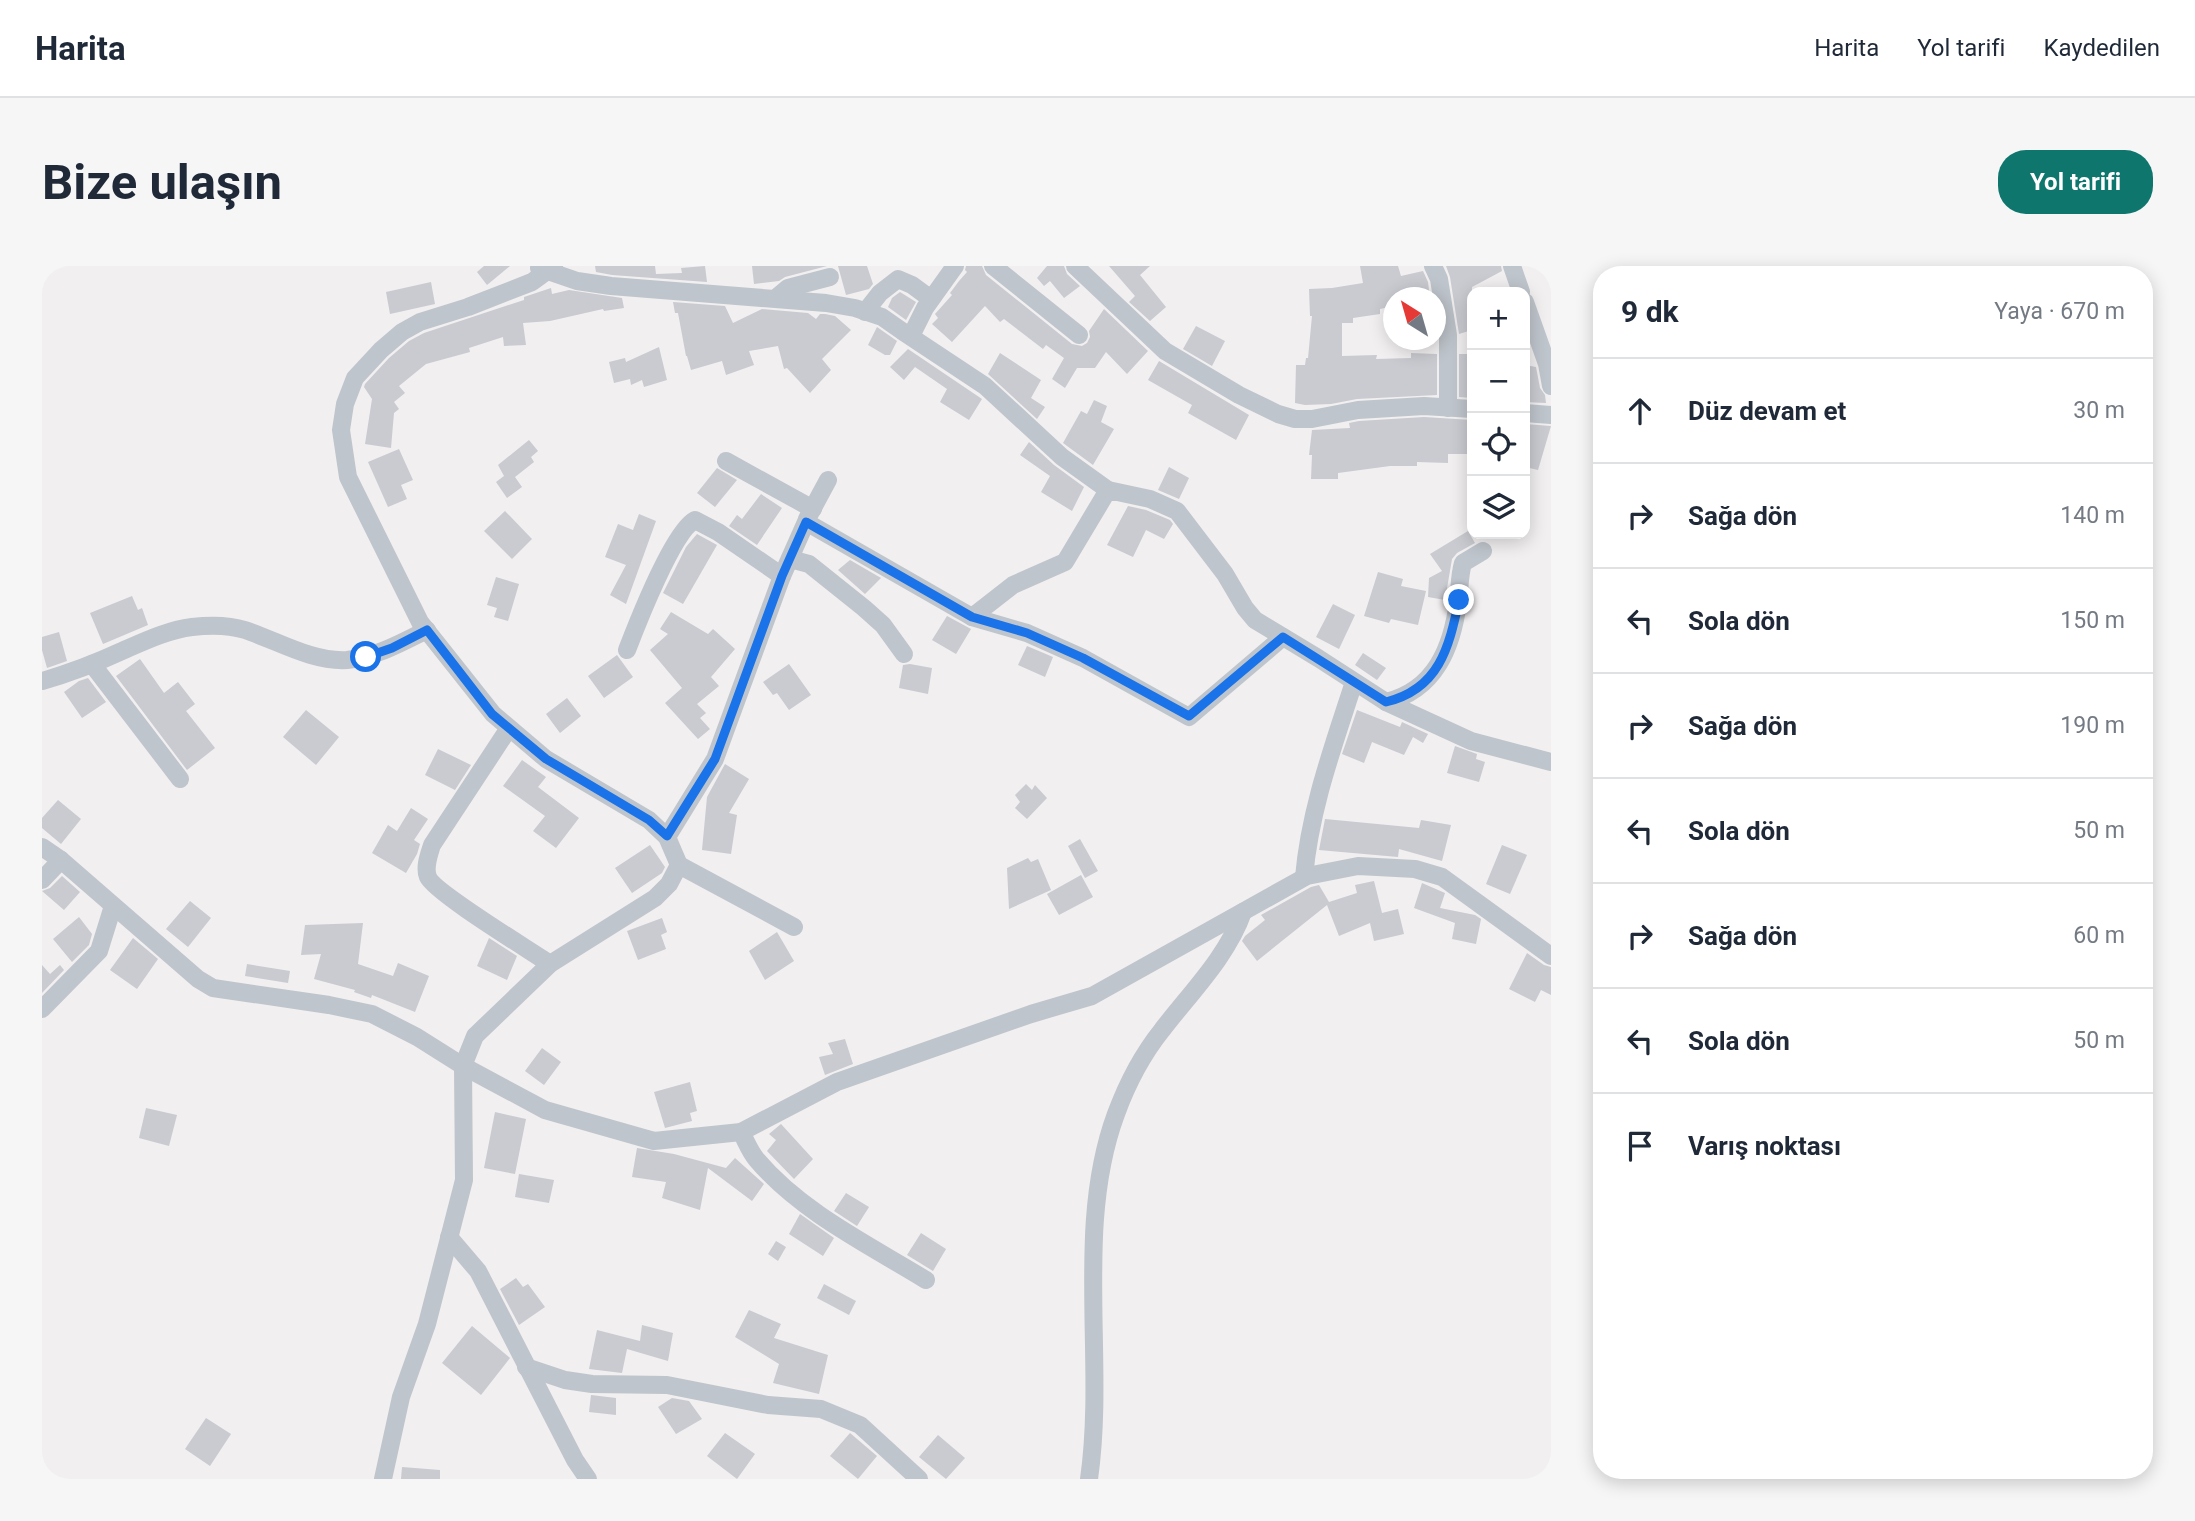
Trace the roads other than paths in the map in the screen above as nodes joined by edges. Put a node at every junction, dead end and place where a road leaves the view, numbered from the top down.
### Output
1 (955, 266) edge
2 (993, 266) edge
3 (1075, 266) edge
4 (1433, 266) edge
5 (546, 268) edge
6 (1516, 268) edge
7 (1520, 287) edge
8 (776, 298) junction
9 (931, 299) junction
10 (838, 305) junction
11 (865, 312) junction
12 (1530, 316) edge
13 (1079, 335) dead end
14 (911, 336) junction
15 (1551, 386) edge
16 (1448, 408) junction
17 (1467, 410) edge
18 (1530, 413) edge
19 (1551, 415) edge
20 (726, 461) dead end
21 (828, 480) dead end
22 (1108, 490) junction
23 (809, 516) junction
24 (1483, 551) dead end
25 (790, 559) junction
26 (782, 576) junction
27 (972, 617) junction
28 (427, 630) junction
29 (1283, 637) junction
30 (627, 650) dead end
31 (904, 654) dead end
32 (92, 664) junction
33 (42, 681) edge
34 (1354, 682) junction
35 (1386, 702) junction
36 (509, 728) junction
37 (1551, 762) edge
38 (180, 779) dead end
39 (667, 836) junction
40 (42, 847) edge
41 (61, 860) junction
42 (679, 866) junction
43 (1304, 877) junction
44 (42, 880) edge
45 (113, 906) junction
46 (1243, 912) junction
47 (794, 927) dead end
48 (1551, 956) edge
49 (550, 964) junction
50 (42, 1009) edge
51 (463, 1066) junction
52 (741, 1132) junction
53 (449, 1237) junction
54 (926, 1280) dead end
55 (526, 1367) junction
56 (383, 1479) edge
57 (588, 1479) edge
58 (919, 1479) edge
59 (1089, 1479) edge

1 - 9 street
2 - 13 street
3 - 16 street
4 - 16 street
5 - 8 street
5 - 28 street
6 - 7 street
8 - 10 street
8 - 10 street
9 - 11 street
9 - 14 street
10 - 11 street
11 - 14 street
12 - 15 street
14 - 22 street
16 - 17 street
18 - 19 street
20 - 23 street
21 - 23 street
22 - 27 street
22 - 29 street
23 - 25 street
23 - 27 street
24 - 35 street
25 - 26 street
25 - 31 street
26 - 30 street
26 - 39 street
27 - 29 street
28 - 32 street
28 - 36 street
29 - 34 street
32 - 33 street
32 - 38 street
34 - 35 street
34 - 43 street
35 - 37 street
36 - 39 street
36 - 49 street
39 - 42 street
40 - 41 street
41 - 44 street
41 - 45 street
42 - 47 street
42 - 49 street
43 - 46 street
43 - 48 street
45 - 50 street
45 - 51 street
46 - 52 street
46 - 59 street
49 - 51 street
51 - 52 street
51 - 53 street
52 - 54 street
53 - 55 street
53 - 56 street
55 - 57 street
55 - 58 street

